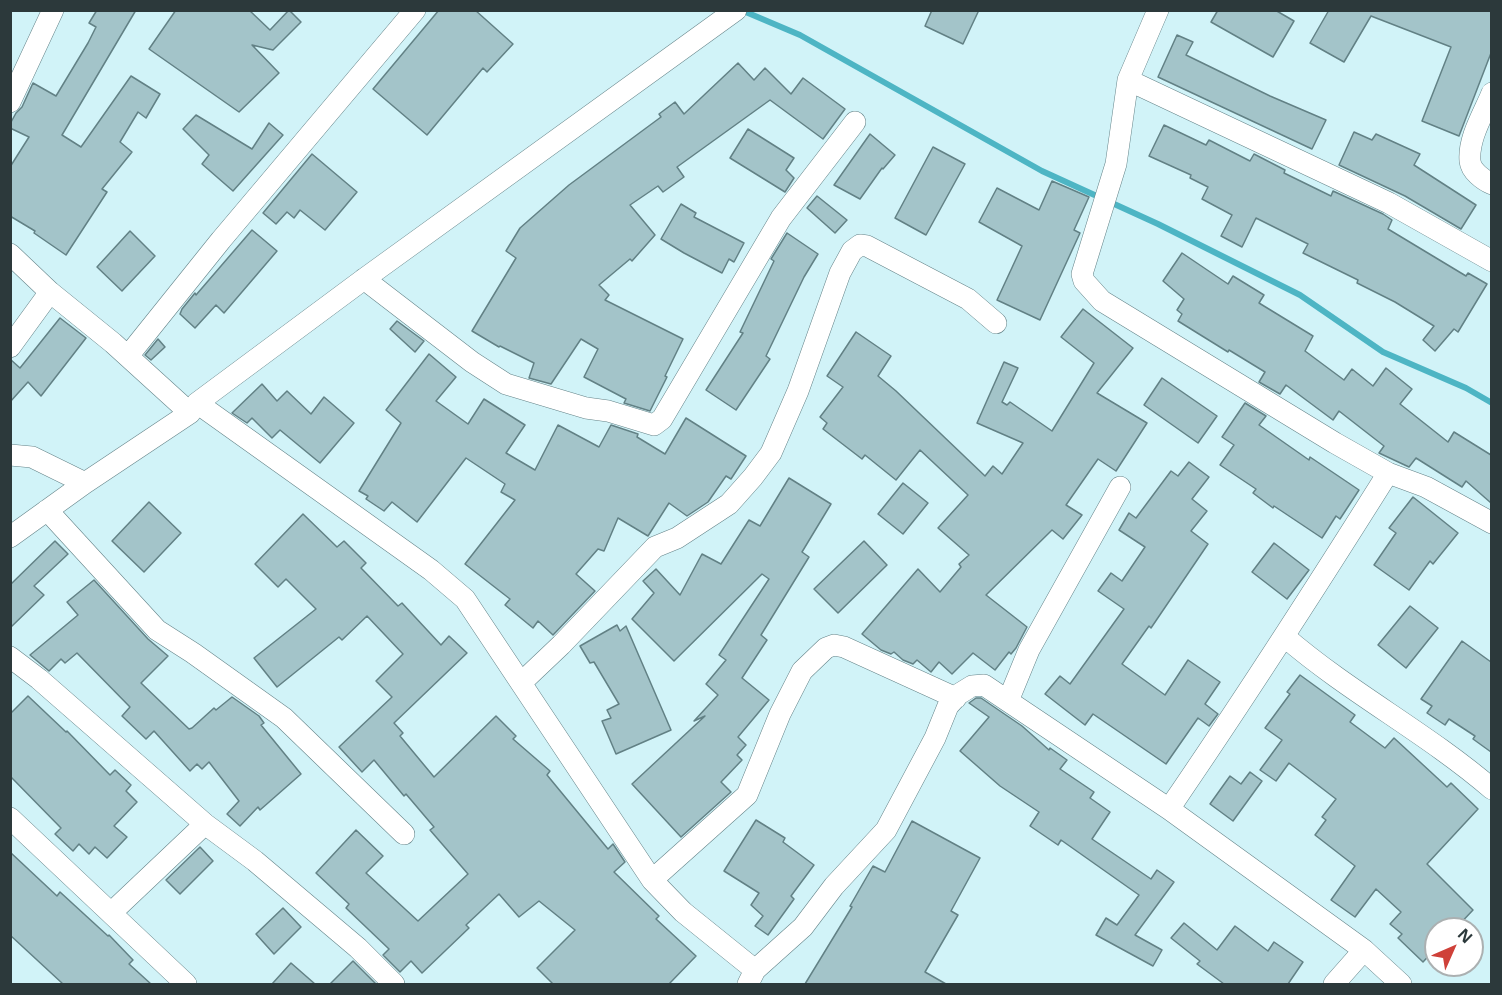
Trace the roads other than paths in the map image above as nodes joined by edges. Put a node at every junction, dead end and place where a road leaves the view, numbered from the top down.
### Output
1 (53, 10) edge
2 (415, 10) edge
3 (736, 10) edge
4 (1158, 10) edge
5 (1128, 80) junction
6 (1491, 93) edge
7 (10, 102) edge
8 (855, 122) dead end
9 (1491, 184) edge
10 (10, 254) edge
11 (1491, 261) edge
12 (364, 279) junction
13 (50, 292) junction
14 (996, 323) dead end
15 (10, 347) edge
16 (128, 356) junction
17 (193, 408) junction
18 (10, 455) edge
19 (1389, 473) junction
20 (85, 483) junction
21 (1120, 487) dead end
22 (47, 510) junction
23 (1491, 523) edge
24 (10, 537) edge
25 (1285, 637) junction
26 (10, 657) edge
27 (522, 682) junction
28 (956, 698) junction
29 (1008, 701) junction
30 (1491, 789) edge
31 (1169, 809) junction
32 (10, 818) edge
33 (205, 824) junction
34 (404, 834) dead end
35 (652, 880) junction
36 (111, 913) junction
37 (1364, 950) junction
38 (752, 977) edge
39 (186, 984) edge
40 (394, 984) edge
41 (1334, 984) edge
42 (1401, 984) edge

1 - 7 street
2 - 16 street
3 - 12 street
4 - 5 street
5 - 11 street
5 - 19 street
6 - 9 street
8 - 12 street
10 - 13 street
12 - 17 street
13 - 15 street
13 - 16 street
14 - 27 street
16 - 17 street
17 - 20 street
17 - 27 street
18 - 20 street
19 - 23 street
19 - 25 street
20 - 22 street
21 - 29 street
22 - 24 street
22 - 34 street
25 - 30 street
25 - 31 street
26 - 33 street
27 - 35 street
28 - 29 street
28 - 35 street
28 - 38 street
29 - 31 street
31 - 37 street
32 - 36 street
33 - 36 street
33 - 40 street
35 - 38 street
36 - 39 street
37 - 41 street
37 - 42 street

